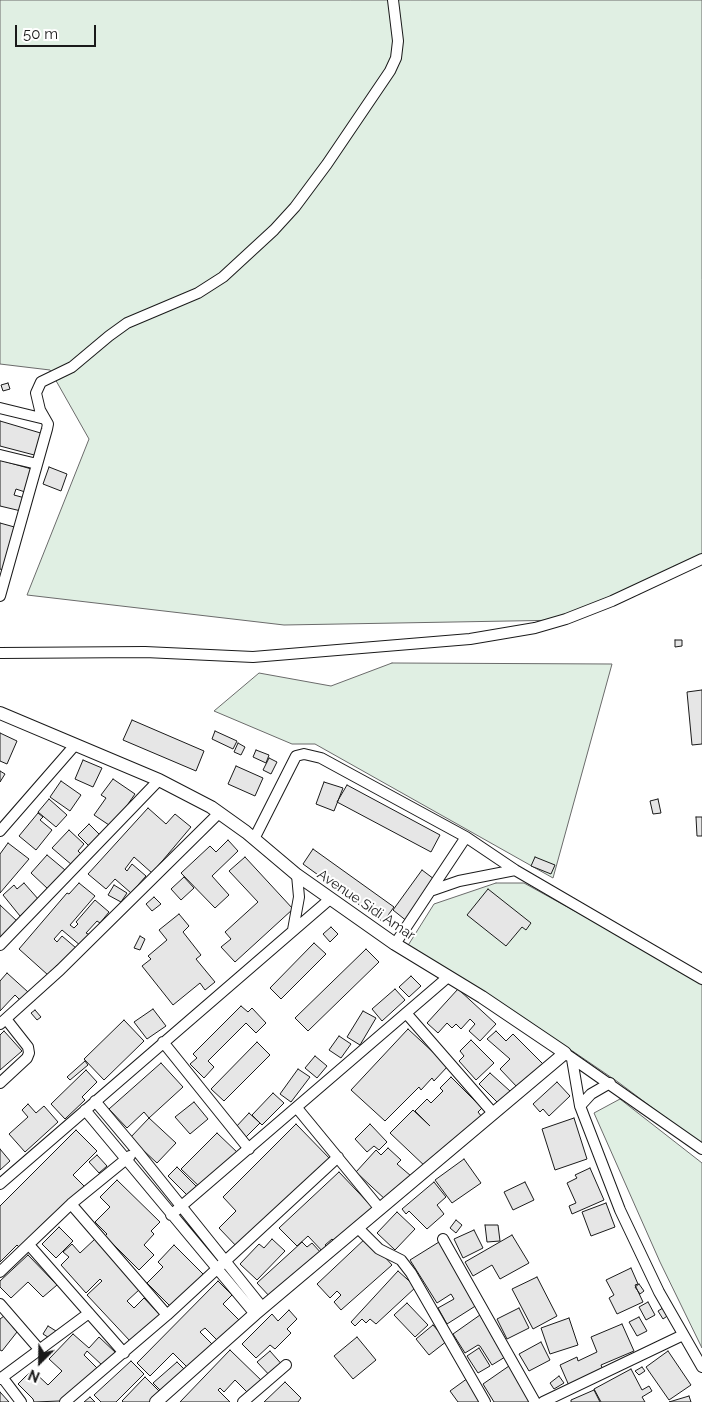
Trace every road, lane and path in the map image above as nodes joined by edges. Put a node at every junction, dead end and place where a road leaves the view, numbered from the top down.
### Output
1 (393, 0) edge
2 (0, 408) edge
3 (45, 419) junction
4 (0, 455) edge
5 (37, 464) junction
6 (702, 559) edge
7 (0, 596) edge
8 (0, 653) edge
9 (0, 713) edge
10 (75, 745) junction
11 (159, 780) junction
12 (219, 813) junction
13 (0, 831) edge
14 (466, 837) junction
15 (254, 840) junction
16 (516, 870) junction
17 (297, 875) junction
18 (433, 890) junction
19 (330, 899) junction
20 (293, 930) junction
21 (395, 944) junction
22 (0, 945) edge
23 (674, 963) junction
24 (702, 969) edge
25 (448, 977) junction
26 (702, 979) edge
27 (406, 1013) junction
28 (3, 1021) edge
29 (163, 1042) junction
30 (568, 1056) junction
31 (0, 1083) edge
32 (610, 1083) junction
33 (95, 1101) junction
34 (580, 1106) junction
35 (297, 1108) junction
36 (85, 1110) junction
37 (493, 1113) junction
38 (248, 1149) junction
39 (702, 1149) edge
40 (137, 1151) junction
41 (338, 1157) junction
42 (127, 1159) junction
43 (0, 1184) edge
44 (71, 1204) junction
45 (182, 1206) junction
46 (380, 1209) junction
47 (172, 1215) junction
48 (358, 1228) junction
49 (443, 1239) dead end
50 (30, 1246) junction
51 (227, 1261) junction
52 (217, 1270) junction
53 (0, 1272) edge
54 (0, 1304) edge
55 (258, 1311) junction
56 (89, 1313) junction
57 (168, 1315) junction
58 (683, 1334) junction
59 (39, 1349) junction
60 (124, 1352) junction
61 (286, 1365) dead end
62 (702, 1367) edge
63 (1, 1378) edge
64 (21, 1402) edge
65 (65, 1402) edge
66 (156, 1402) edge
67 (243, 1402) edge
68 (485, 1402) edge
69 (535, 1402) edge
70 (543, 1402) edge

1 - 3 street
2 - 3 street
3 - 5 street
4 - 5 street
5 - 7 street
6 - 8 street
9 - 10 street, Avenue Sidi Amar
10 - 11 street, Avenue Sidi Amar
10 - 13 street
11 - 12 street, Avenue Sidi Amar
11 - 22 street
12 - 15 street, Avenue Sidi Amar
12 - 28 street
14 - 15 street
14 - 16 street
14 - 18 street
15 - 17 street, Avenue Sidi Amar
16 - 18 street
16 - 23 street
17 - 19 street, Avenue Sidi Amar
17 - 20 street
18 - 21 street
19 - 20 street
19 - 21 street, Avenue Sidi Amar
20 - 29 street
21 - 25 street, Avenue Sidi Amar
23 - 24 street
23 - 26 street
25 - 27 street
25 - 30 street, Avenue Sidi Amar
27 - 35 street
27 - 37 street
28 - 31 street
29 - 33 street
29 - 38 street
30 - 32 street, Avenue Sidi Amar
30 - 34 street
30 - 37 street
32 - 34 street
32 - 39 street, Avenue Sidi Amar
33 - 36 street
33 - 40 street
34 - 58 street
35 - 38 street
35 - 41 street
36 - 42 street
36 - 43 street
37 - 46 street
38 - 45 street
40 - 42 street
40 - 45 street
41 - 46 street
41 - 51 street
42 - 44 street
42 - 47 street
44 - 50 street
44 - 57 street
45 - 47 street
45 - 51 street
46 - 48 street
47 - 52 street
48 - 55 street
48 - 68 street
49 - 69 street
50 - 53 street
50 - 56 street
51 - 52 street
51 - 55 street
52 - 55 street
52 - 57 street
54 - 59 street
55 - 66 street
56 - 59 street
56 - 60 street
57 - 60 street
58 - 62 street
58 - 70 street
59 - 63 street
60 - 65 street
61 - 67 street
63 - 64 street

